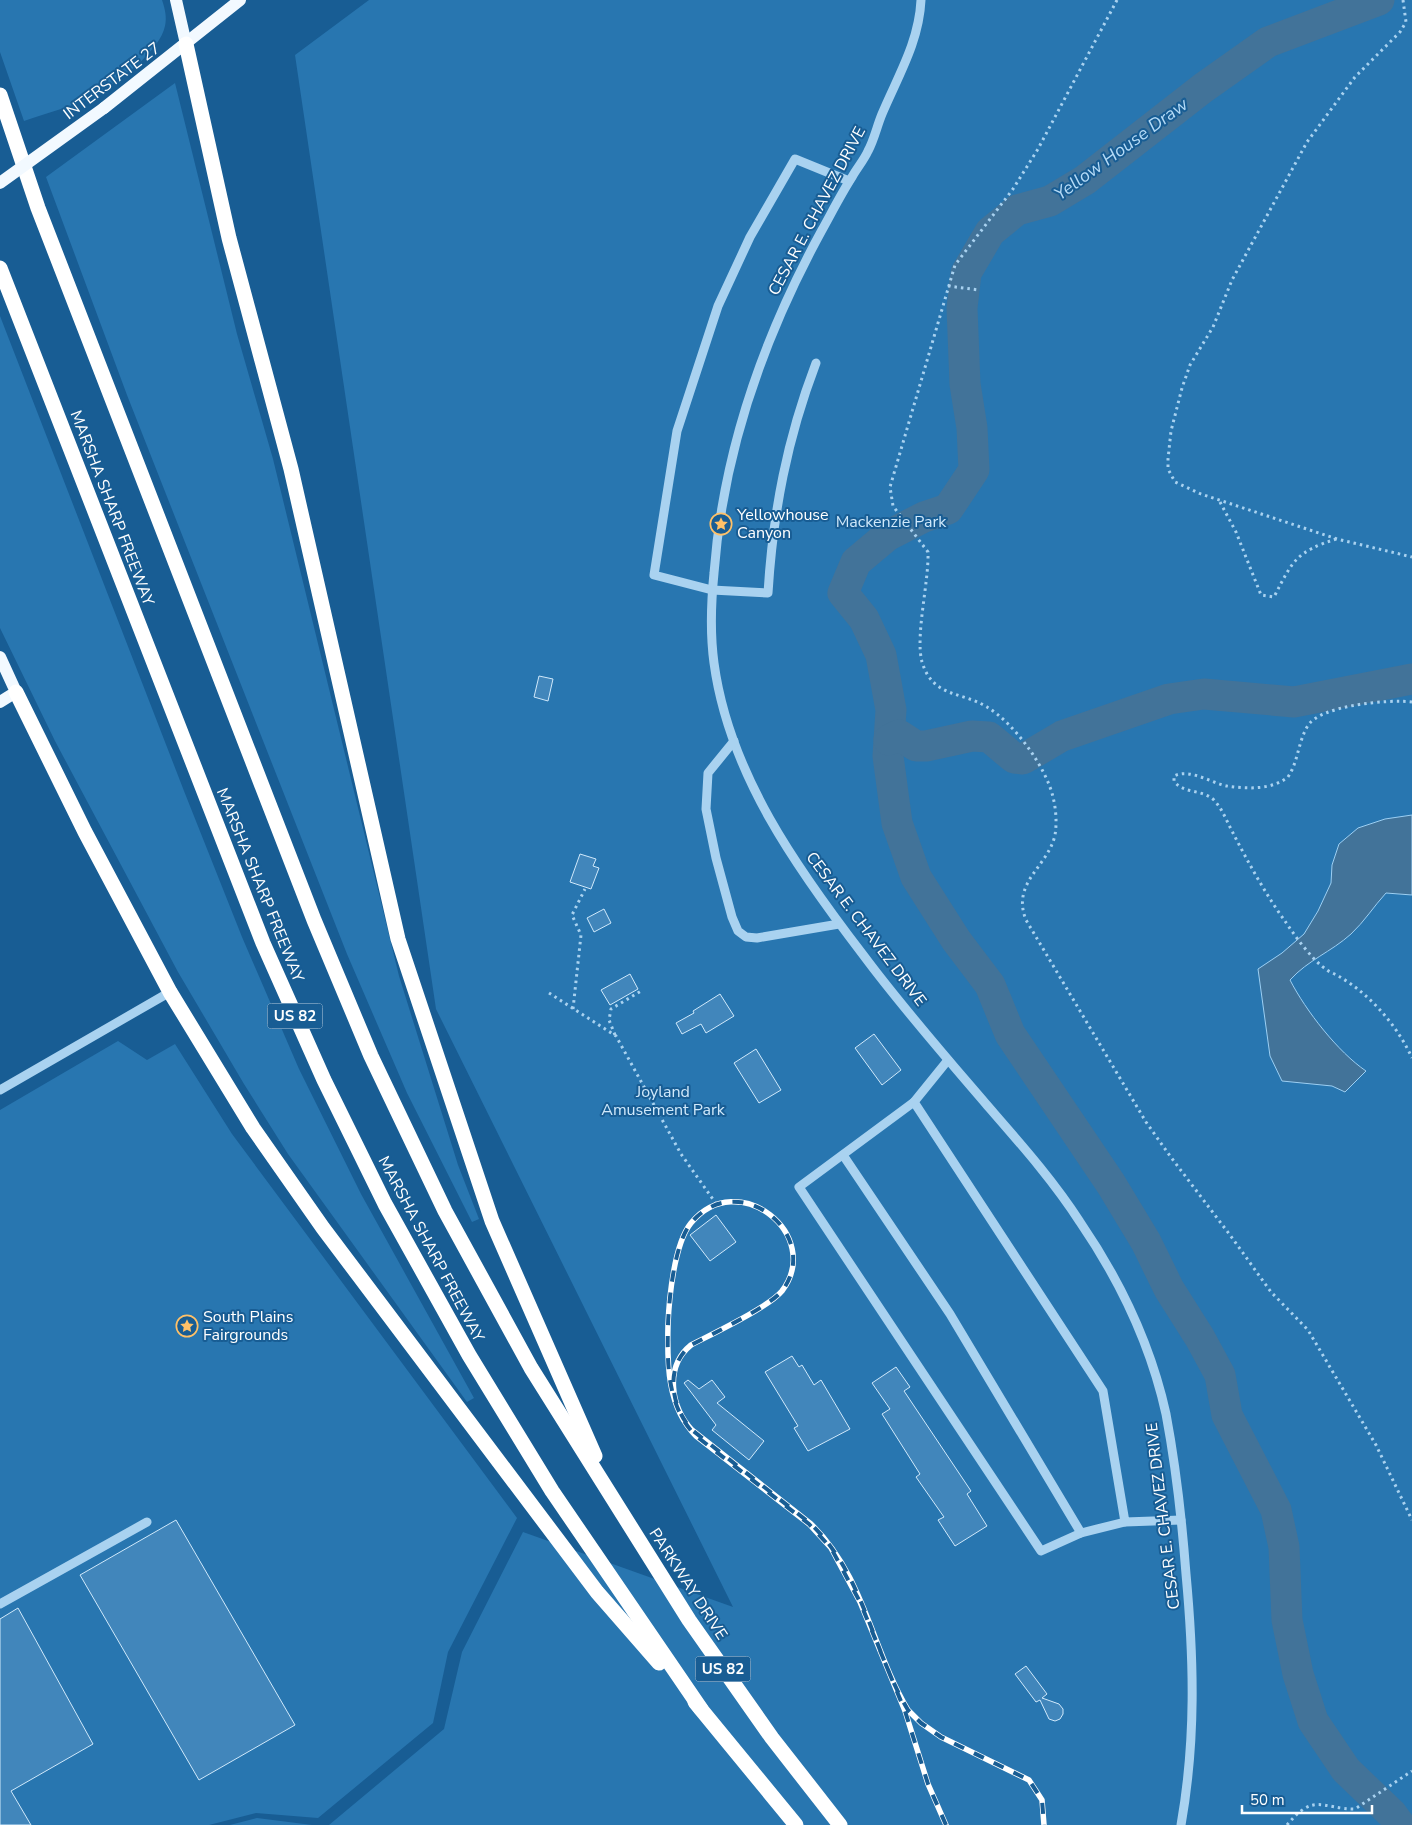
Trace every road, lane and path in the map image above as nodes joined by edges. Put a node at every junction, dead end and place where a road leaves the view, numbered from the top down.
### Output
1 (176, 0) edge
2 (240, 0) edge
3 (920, 0) edge
4 (1117, 0) edge
5 (1403, 0) edge
6 (186, 44) junction
7 (0, 94) edge
8 (849, 181) junction
9 (0, 183) edge
10 (0, 268) edge
11 (948, 286) junction
12 (979, 290) dead end
13 (816, 363) dead end
14 (1220, 502) junction
15 (1337, 539) junction
16 (1412, 557) edge
17 (712, 590) junction
18 (0, 657) edge
19 (16, 692) junction
20 (0, 702) edge
21 (1412, 702) edge
22 (734, 741) junction
23 (585, 889) dead end
24 (839, 924) junction
25 (641, 990) dead end
26 (170, 992) junction
27 (549, 993) dead end
28 (573, 1009) junction
29 (616, 1036) junction
30 (1412, 1058) edge
31 (948, 1060) junction
32 (0, 1090) edge
33 (914, 1102) junction
34 (842, 1155) junction
35 (717, 1205) dead end
36 (616, 1505) junction
37 (1182, 1520) junction
38 (1412, 1520) edge
39 (147, 1522) dead end
40 (1125, 1522) junction
41 (1081, 1533) junction
42 (0, 1604) edge
43 (701, 1709) junction
44 (1412, 1771) edge
45 (796, 1825) edge
46 (840, 1825) edge
47 (1181, 1825) edge
48 (1287, 1825) edge

1 - 6 main road
2 - 6 main road, INTERSTATE 27
3 - 8 street, CESAR E. CHAVEZ DRIVE
4 - 11 path
5 - 14 path
6 - 9 main road, INTERSTATE 27, bridge
6 - 36 highway
7 - 36 highway, MARSHA SHARP FREEWAY / US 82
8 - 17 street, CESAR E. CHAVEZ DRIVE
8 - 17 street
10 - 43 highway, MARSHA SHARP FREEWAY / US 82
11 - 12 path
11 - 38 path
13 - 17 street
14 - 15 path
14 - 15 path
15 - 16 path
17 - 22 street, CESAR E. CHAVEZ DRIVE
18 - 19 main road
19 - 20 main road
19 - 26 highway
21 - 30 path
22 - 24 street, CESAR E. CHAVEZ DRIVE
22 - 24 street
23 - 28 path
24 - 31 street, CESAR E. CHAVEZ DRIVE
25 - 29 path
26 - 32 street
26 - 43 highway
27 - 28 path
28 - 29 path
29 - 35 path
31 - 33 street
31 - 37 street, CESAR E. CHAVEZ DRIVE
33 - 34 street
33 - 40 street
34 - 41 street
34 - 41 street
36 - 46 highway, PARKWAY DRIVE / US 82
37 - 40 street
37 - 47 street, CESAR E. CHAVEZ DRIVE
39 - 42 street
40 - 41 street
43 - 45 highway, US 82
44 - 48 path

